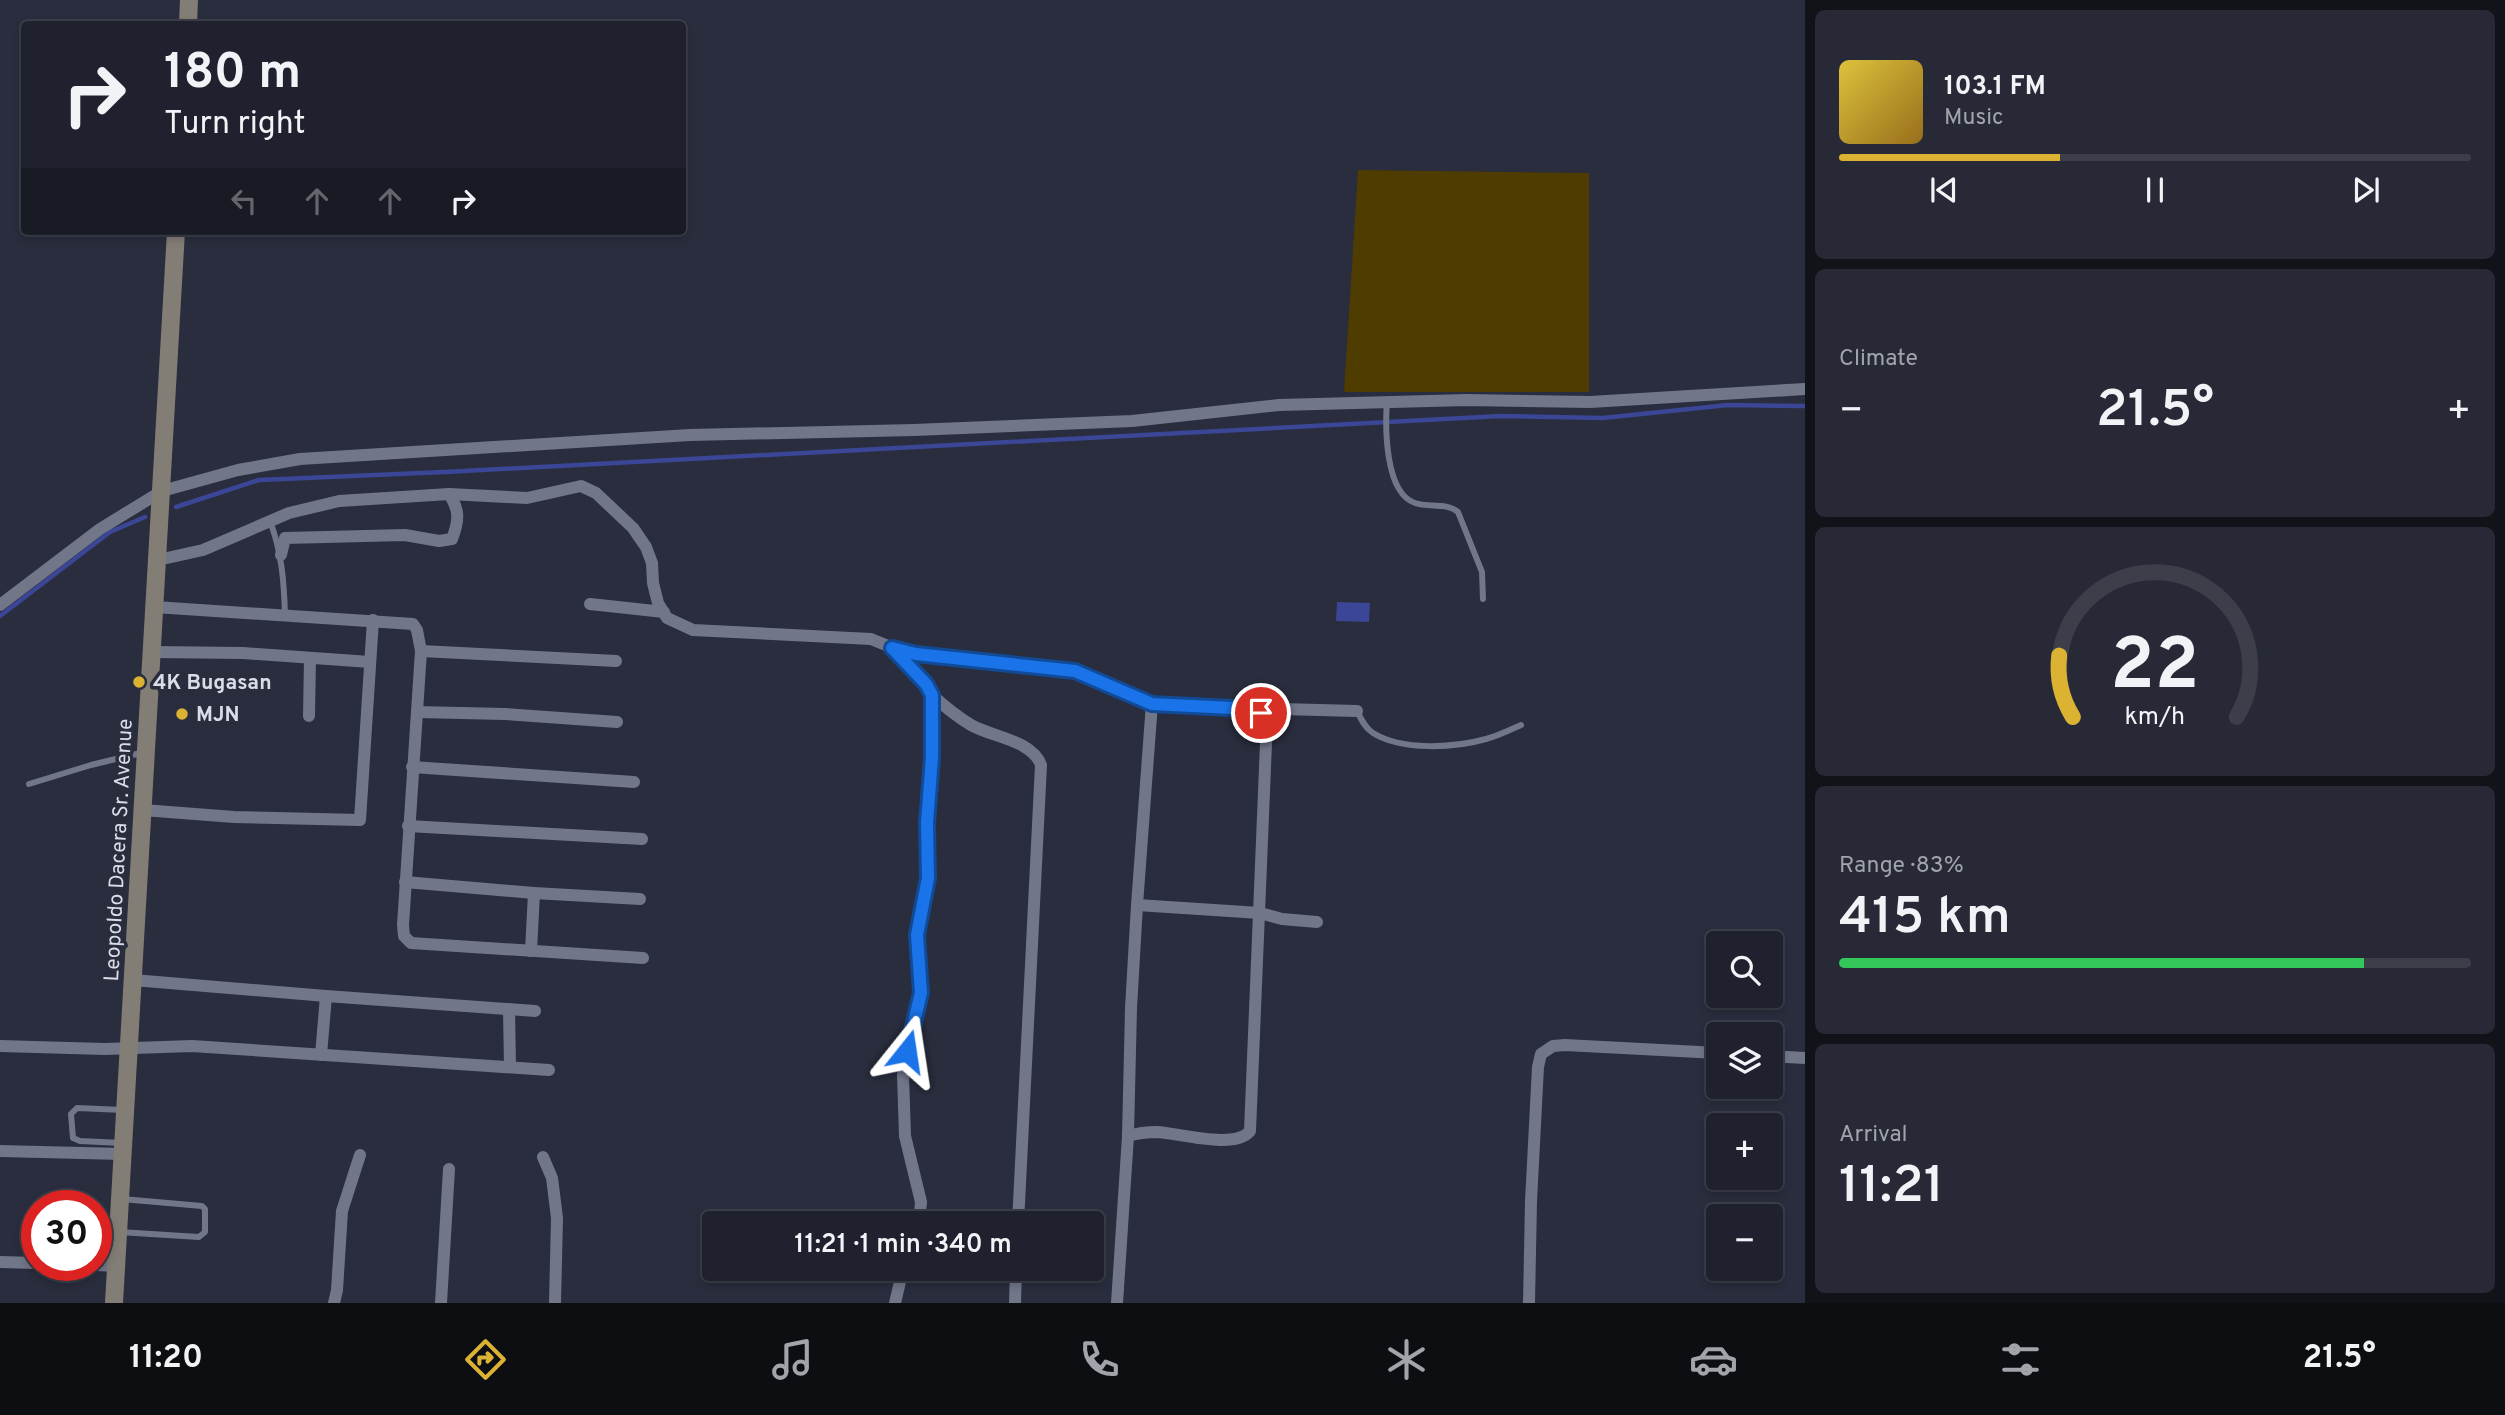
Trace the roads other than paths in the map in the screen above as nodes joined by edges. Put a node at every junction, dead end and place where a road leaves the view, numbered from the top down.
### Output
1 (189, 0) edge
2 (187, 21) edge
3 (176, 235) edge
4 (1805, 388) edge
5 (1386, 406) junction
6 (162, 491) junction
7 (449, 494) junction
8 (270, 521) junction
9 (281, 555) junction
10 (158, 560) junction
11 (1483, 599) dead end
12 (2, 602) edge
13 (590, 604) dead end
14 (155, 607) junction
15 (664, 612) junction
16 (285, 615) junction
17 (373, 620) junction
18 (892, 648) junction
19 (421, 651) junction
20 (152, 652) junction
21 (310, 658) junction
22 (370, 662) junction
23 (616, 662) dead end
24 (932, 695) junction
25 (1152, 704) junction
26 (1357, 711) joint
27 (417, 712) junction
28 (309, 716) dead end
29 (1267, 719) junction
30 (617, 722) dead end
31 (1521, 724) dead end
32 (147, 752) junction
33 (412, 767) junction
34 (634, 782) dead end
35 (29, 784) dead end
36 (143, 810) junction
37 (408, 826) junction
38 (642, 839) dead end
39 (405, 882) junction
40 (534, 893) junction
41 (640, 899) dead end
42 (1137, 905) junction
43 (1260, 913) junction
44 (1317, 922) dead end
45 (531, 951) junction
46 (643, 958) dead end
47 (133, 979) junction
48 (326, 996) junction
49 (509, 1009) junction
50 (536, 1011) dead end
51 (0, 1046) edge
52 (129, 1047) junction
53 (1706, 1052) edge
54 (321, 1055) junction
55 (1783, 1057) edge
56 (1805, 1058) edge
57 (510, 1068) junction
58 (549, 1070) dead end
59 (125, 1110) junction
60 (1128, 1136) junction
61 (123, 1148) junction
62 (0, 1151) edge
63 (360, 1155) dead end
64 (544, 1157) dead end
65 (449, 1169) dead end
66 (120, 1199) junction
67 (920, 1211) edge
68 (1019, 1211) edge
69 (119, 1232) junction
70 (0, 1262) edge
71 (21, 1263) edge
72 (112, 1266) edge
73 (117, 1266) junction
74 (900, 1281) edge
75 (1015, 1281) edge
76 (114, 1303) edge
77 (334, 1303) edge
78 (441, 1303) edge
79 (555, 1303) edge
80 (895, 1303) edge
81 (1014, 1303) edge
82 (1117, 1303) edge
83 (1529, 1303) edge

1 - 2 main road
3 - 6 main road, Leopoldo Dacera Sr. Avenue
4 - 5 street
5 - 6 street
5 - 11 lane
6 - 10 main road, Leopoldo Dacera Sr. Avenue
6 - 12 street
7 - 8 street
7 - 9 street
7 - 15 street
8 - 9 lane
8 - 10 street
9 - 16 lane
10 - 14 main road, Leopoldo Dacera Sr. Avenue
13 - 15 street
14 - 16 street
14 - 20 main road, Leopoldo Dacera Sr. Avenue
15 - 18 street
16 - 17 street
17 - 19 street
17 - 22 street
18 - 24 street
18 - 25 street
19 - 23 street
19 - 27 street
20 - 21 street
20 - 32 main road, Leopoldo Dacera Sr. Avenue
21 - 22 street
21 - 28 street
22 - 36 street
24 - 67 street
24 - 68 street
25 - 29 street
25 - 42 street
26 - 29 street
26 - 31 lane
27 - 30 street
27 - 33 street
29 - 43 street
32 - 35 lane
32 - 36 main road, Leopoldo Dacera Sr. Avenue
33 - 34 street
33 - 37 street
36 - 47 main road, Leopoldo Dacera Sr. Avenue
37 - 38 street
37 - 39 street
39 - 40 street
39 - 45 street
40 - 41 street
40 - 45 street
42 - 43 street
42 - 60 street
43 - 44 street
43 - 60 street
45 - 46 street
47 - 48 street
47 - 52 main road, Leopoldo Dacera Sr. Avenue
48 - 49 street
48 - 54 street
49 - 50 street
49 - 57 street
51 - 52 street
52 - 54 street
52 - 59 main road, Leopoldo Dacera Sr. Avenue
53 - 83 street
54 - 57 street
55 - 56 street
57 - 58 street
59 - 61 main road, Leopoldo Dacera Sr. Avenue
59 - 61 lane
60 - 82 street
61 - 62 street
61 - 66 main road, Leopoldo Dacera Sr. Avenue
63 - 77 street
64 - 79 street
65 - 78 street
66 - 69 main road, Leopoldo Dacera Sr. Avenue
66 - 69 lane
69 - 73 main road, Leopoldo Dacera Sr. Avenue
70 - 71 street
72 - 73 street
73 - 76 main road, Leopoldo Dacera Sr. Avenue
74 - 80 street
75 - 81 street

